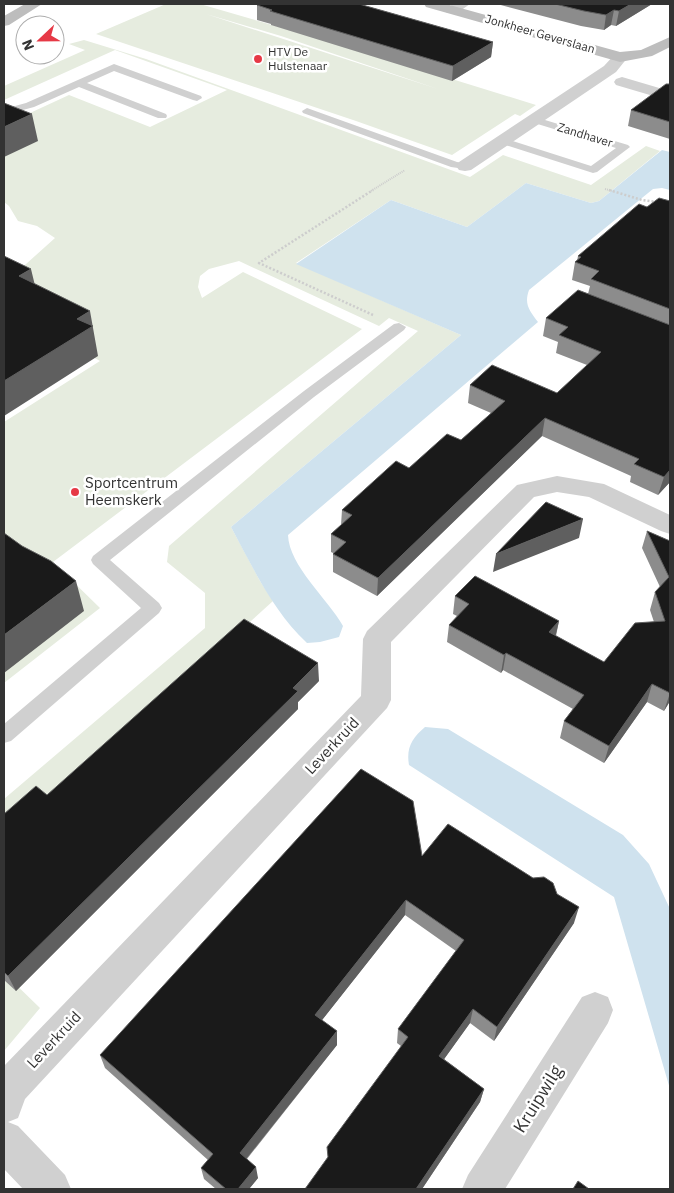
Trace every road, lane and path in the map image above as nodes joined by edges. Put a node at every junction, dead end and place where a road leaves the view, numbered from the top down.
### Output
1 (35, 4) edge
2 (430, 4) edge
3 (458, 7) edge
4 (4, 22) edge
5 (670, 41) edge
6 (620, 57) junction
7 (622, 82) dead end
8 (78, 84) junction
9 (670, 94) edge
10 (197, 98) dead end
11 (307, 111) dead end
12 (4, 112) edge
13 (162, 116) dead end
14 (535, 120) junction
15 (503, 141) junction
16 (460, 165) junction
17 (601, 188) dead end
18 (658, 202) edge
19 (399, 326) joint
20 (670, 525) edge
21 (4, 735) edge
22 (594, 1010) dead end
23 (4, 1104) edge
24 (4, 1140) edge
25 (51, 1189) edge
26 (482, 1189) edge

1 - 4 main road
2 - 3 main road, Jonkheer Geverslaan
3 - 6 main road, Jonkheer Geverslaan
5 - 6 main road
6 - 14 street, Zandhaver
7 - 9 street
8 - 10 lane
8 - 12 lane
8 - 13 lane
11 - 16 lane
14 - 15 street, Zandhaver
14 - 15 lane, Zandhaver
15 - 16 street, Zandhaver
16 - 19 path
17 - 18 path
19 - 21 lane
20 - 23 street, Leverkruid
22 - 26 street, Kruipwilg
24 - 25 street

